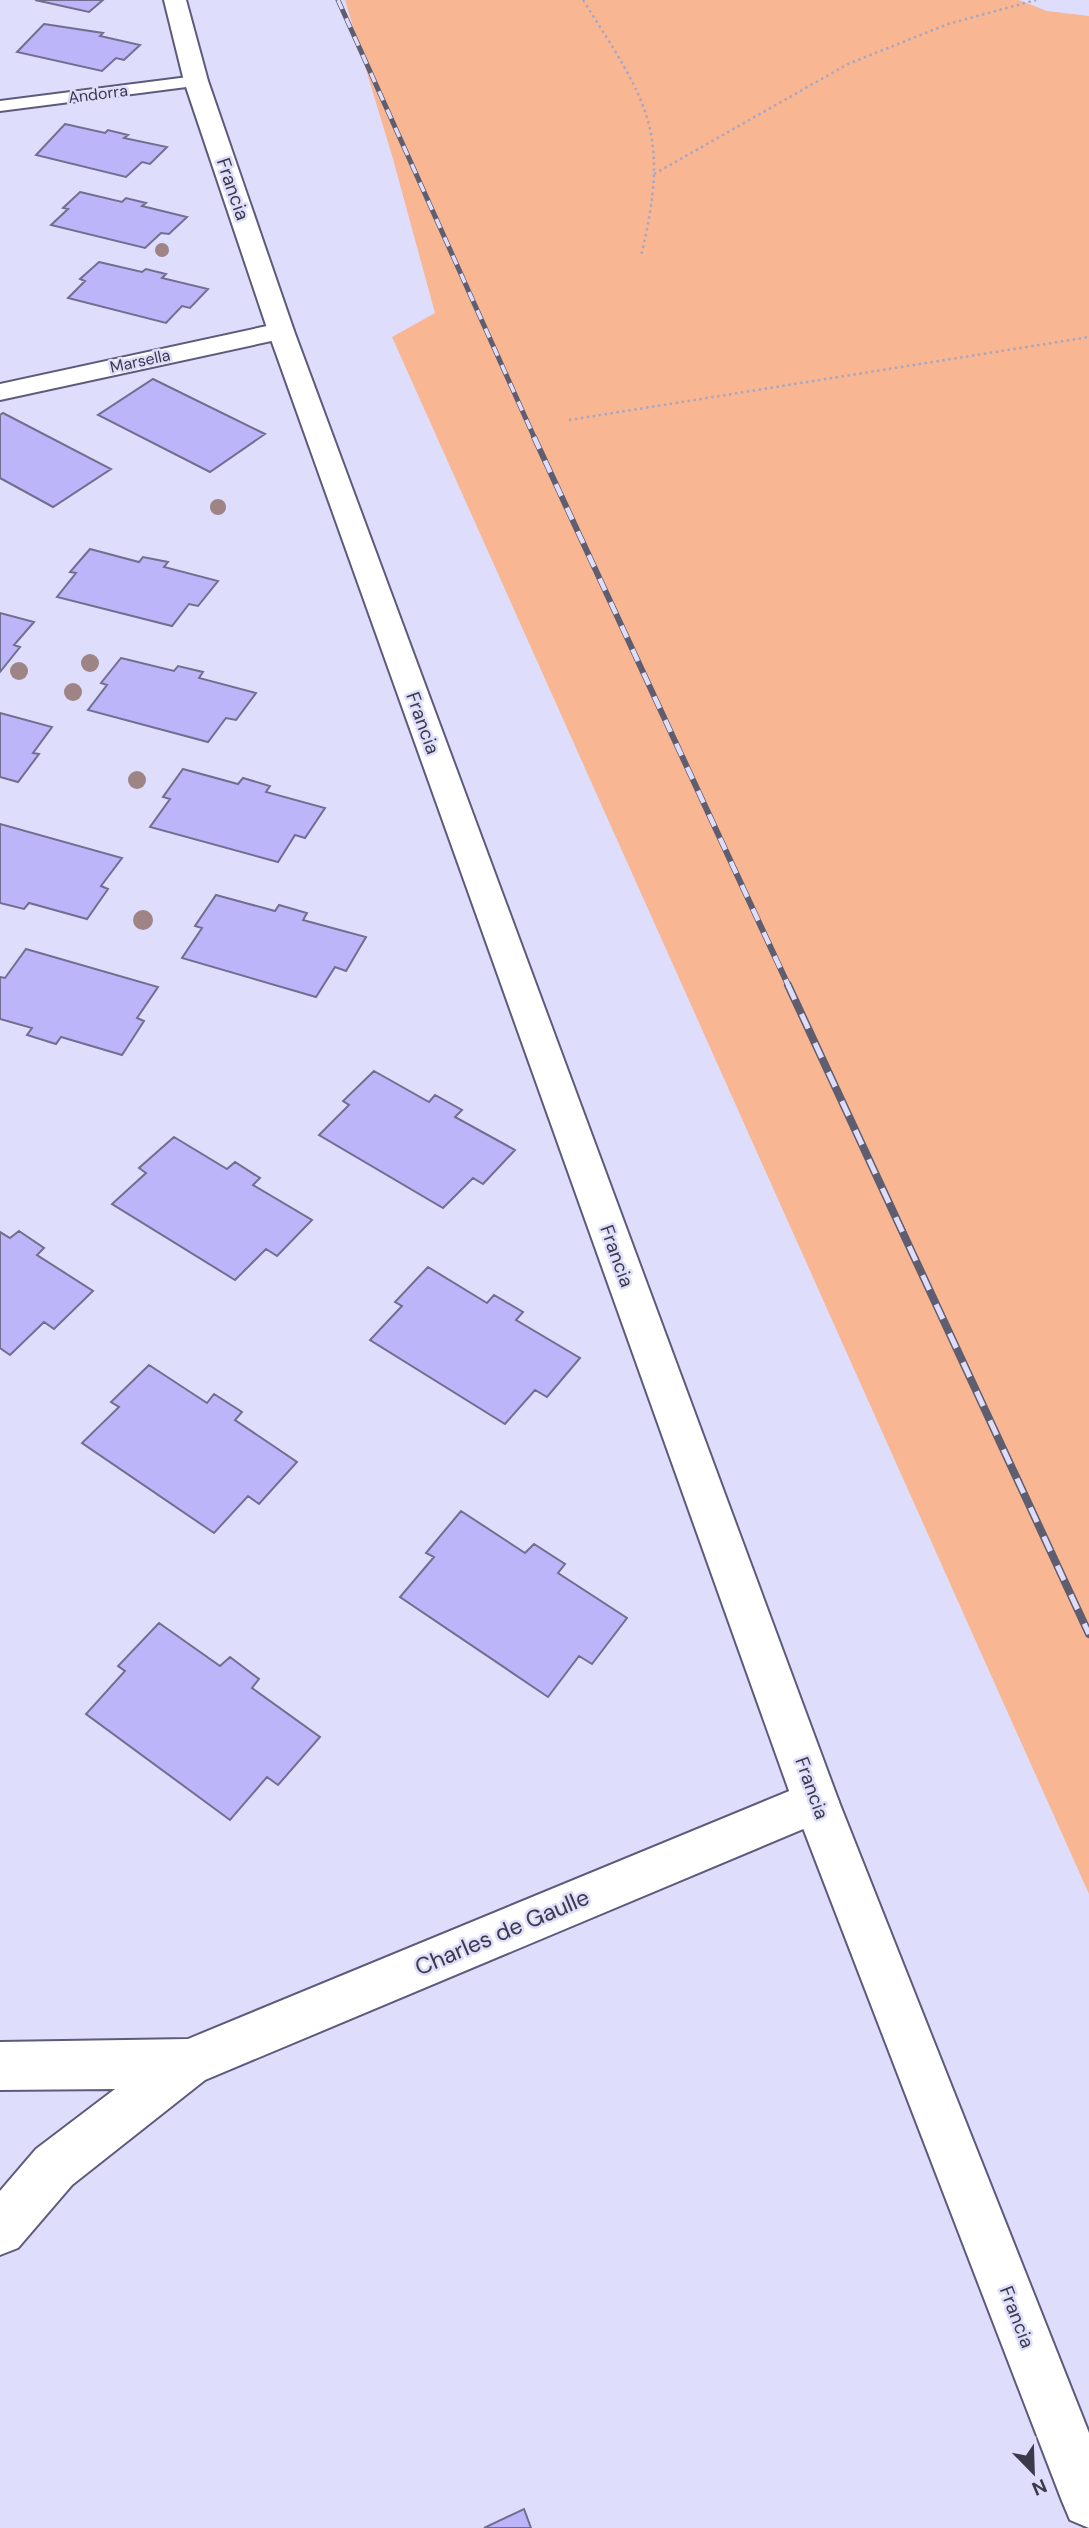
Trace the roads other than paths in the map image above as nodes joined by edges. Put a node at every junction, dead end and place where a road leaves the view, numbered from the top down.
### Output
1 (175, 0) edge
2 (196, 81) junction
3 (0, 106) edge
4 (281, 331) junction
5 (0, 393) edge
6 (816, 1802) junction
7 (188, 2063) junction
8 (0, 2066) edge
9 (0, 2230) edge
10 (1089, 2501) edge

1 - 2 street, Francia
2 - 3 lane, Andorra
2 - 4 street, Francia
4 - 5 street, Marsella
4 - 6 street, Francia
6 - 7 street, Charles de Gaulle
6 - 10 street, Francia
7 - 8 street, Charles de Gaulle
7 - 9 street, Charles de Gaulle

